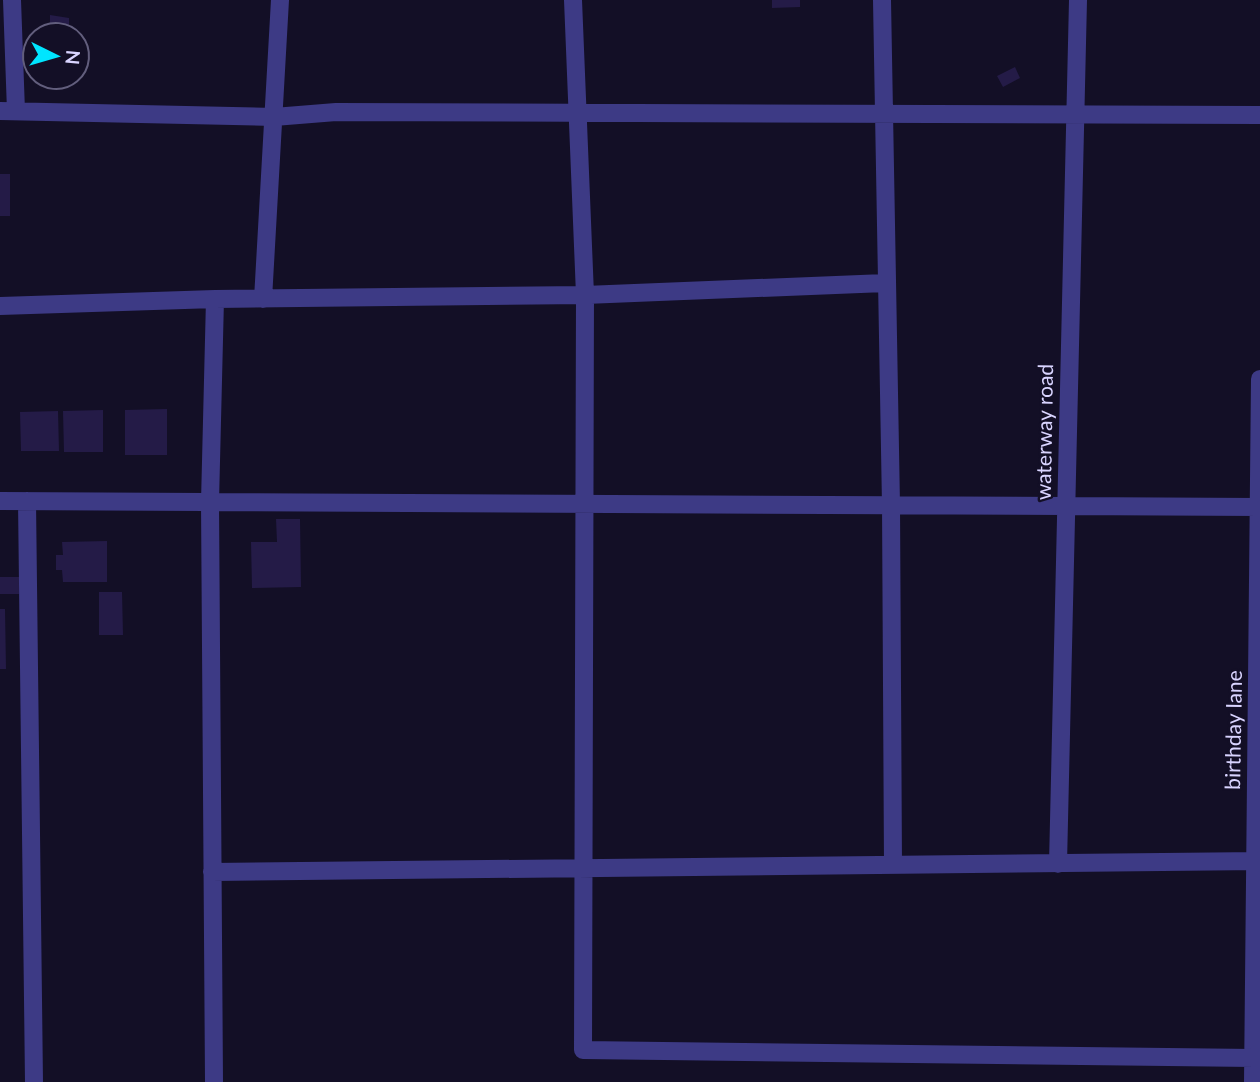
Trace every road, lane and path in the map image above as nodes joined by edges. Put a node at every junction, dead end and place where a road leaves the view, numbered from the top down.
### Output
1 (12, 0) edge
2 (280, 0) edge
3 (573, 0) edge
4 (881, 0) edge
5 (1078, 0) edge
6 (8, 111) edge
7 (578, 113) junction
8 (883, 114) junction
9 (1075, 114) junction
10 (1260, 115) edge
11 (274, 117) junction
12 (885, 283) junction
13 (585, 295) junction
14 (215, 299) junction
15 (262, 299) junction
16 (0, 306) edge
17 (1260, 379) edge
18 (0, 501) edge
19 (27, 501) junction
20 (210, 502) junction
21 (584, 504) junction
22 (891, 505) junction
23 (1066, 507) junction
24 (1259, 507) edge
25 (1258, 861) edge
26 (1058, 864) junction
27 (893, 865) junction
28 (584, 868) junction
29 (212, 872) junction
30 (1254, 1058) junction
31 (34, 1082) edge
32 (214, 1082) edge
33 (1254, 1082) edge

1 - 6 street
2 - 11 street
3 - 7 street
4 - 8 street
5 - 9 street, waterway road
6 - 11 street
7 - 8 street
7 - 11 street
7 - 13 street
8 - 9 street
8 - 12 street
9 - 10 street
9 - 23 street, waterway road
11 - 15 street
12 - 13 street
12 - 22 street
13 - 15 street
13 - 21 street
14 - 15 street
14 - 16 street
14 - 20 street
17 - 24 street, birthday lane
18 - 19 street
19 - 20 street
19 - 31 street
20 - 21 street
20 - 29 street
21 - 22 street
21 - 28 street
22 - 23 street
22 - 27 street
23 - 24 street
23 - 26 street, waterway road
24 - 25 street, birthday lane
25 - 26 street
25 - 30 street, birthday lane
26 - 27 street
27 - 28 street
28 - 29 street
28 - 30 street
29 - 32 street
30 - 33 street, birthday lane

